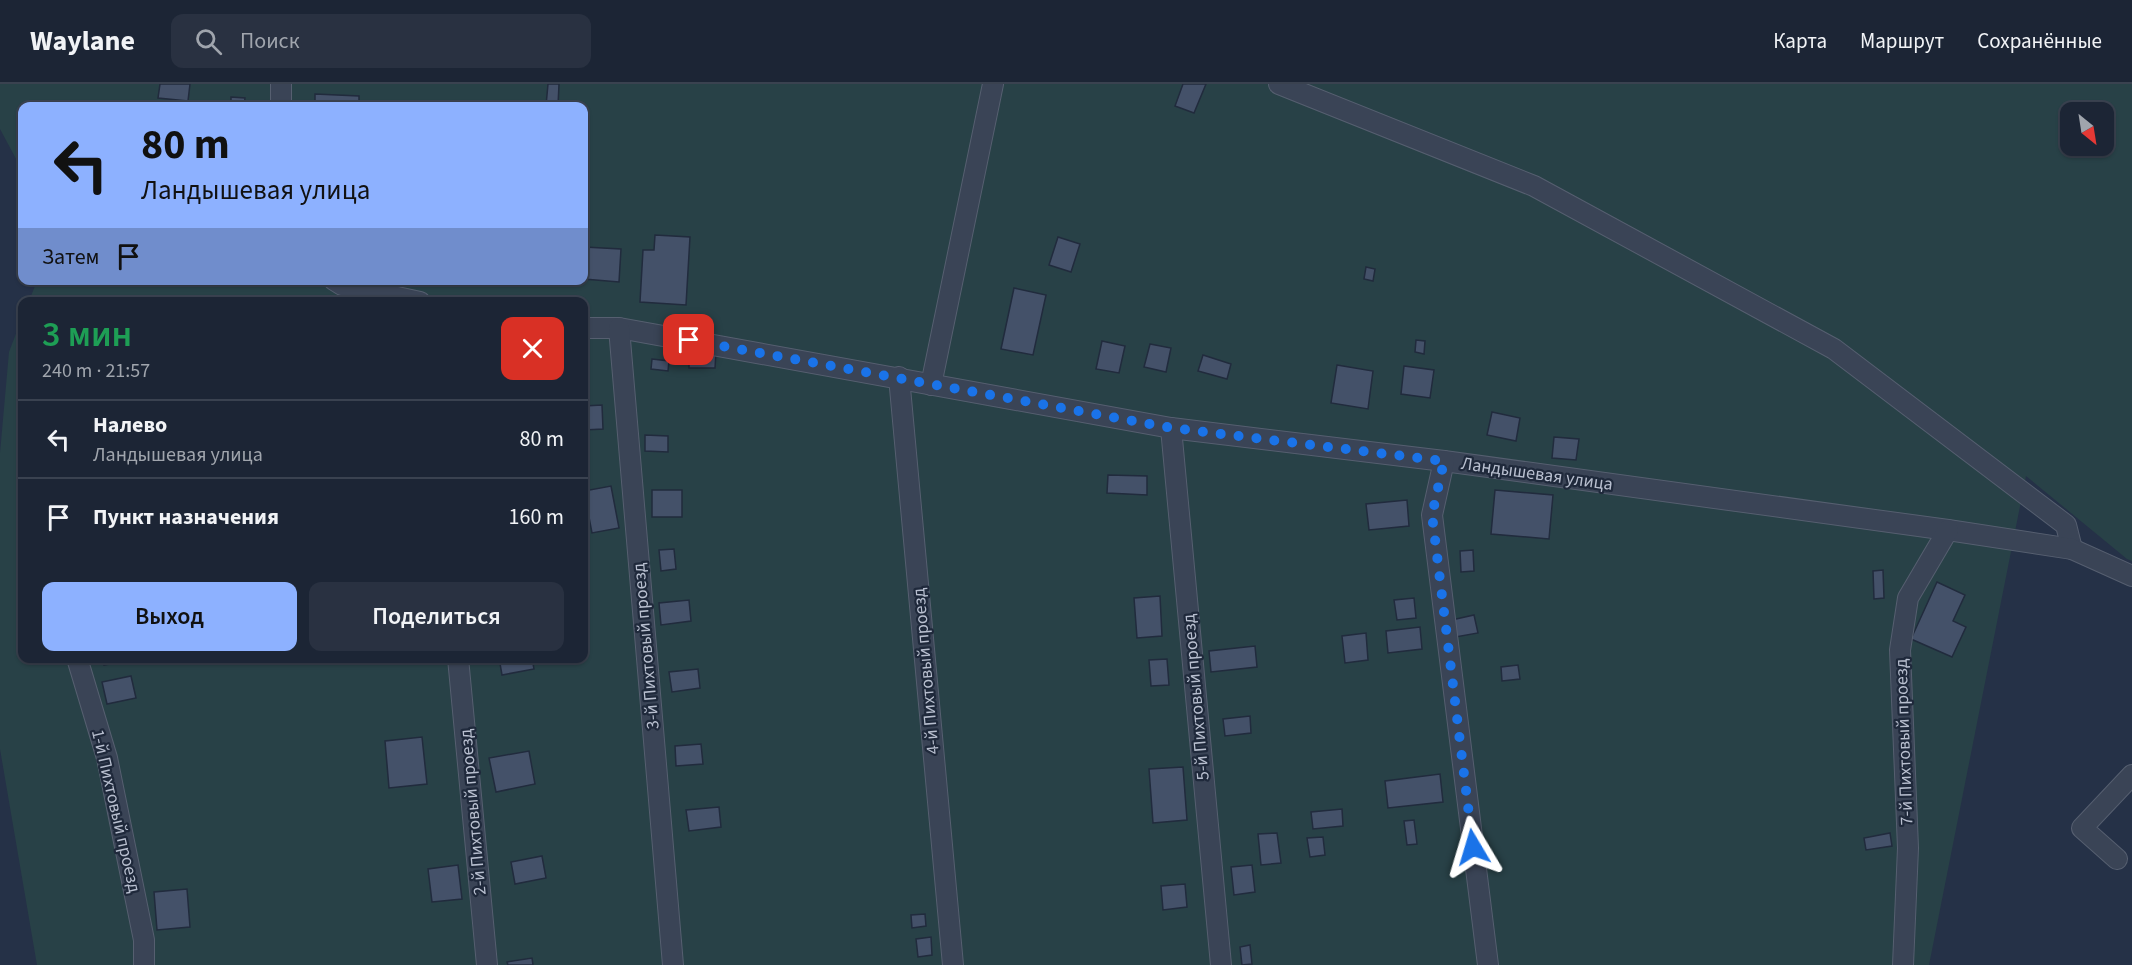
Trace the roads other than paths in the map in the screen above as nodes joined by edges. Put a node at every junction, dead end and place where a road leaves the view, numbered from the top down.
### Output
1 (281, 84) edge
2 (993, 84) edge
3 (1279, 84) edge
4 (281, 102) edge
5 (342, 285) edge
6 (397, 297) edge
7 (588, 328) edge
8 (619, 328) junction
9 (899, 377) junction
10 (931, 385) junction
11 (1172, 428) junction
12 (1444, 461) junction
13 (1948, 530) junction
14 (2072, 549) junction
15 (2132, 576) edge
16 (78, 663) edge
17 (458, 663) edge
18 (2132, 775) edge
19 (2117, 859) dead end
20 (144, 965) edge
21 (487, 965) edge
22 (674, 965) edge
23 (953, 965) edge
24 (1221, 965) edge
25 (1488, 965) edge
26 (1904, 965) edge

1 - 4 lane
2 - 10 lane
3 - 14 lane
5 - 6 lane
7 - 8 lane, Ландышевая улица
8 - 9 lane, Ландышевая улица
8 - 22 lane, 3-й Пихтовый проезд
9 - 10 lane, Ландышевая улица
9 - 23 lane, 4-й Пихтовый проезд
10 - 11 lane, Ландышевая улица
11 - 12 lane, Ландышевая улица
11 - 24 lane, 5-й Пихтовый проезд
12 - 13 lane, Ландышевая улица
12 - 25 lane
13 - 14 lane, Ландышевая улица
13 - 26 lane, 7-й Пихтовый проезд
14 - 15 lane, Ландышевая улица
16 - 20 lane, 1-й Пихтовый проезд
17 - 21 lane, 2-й Пихтовый проезд
18 - 19 lane

